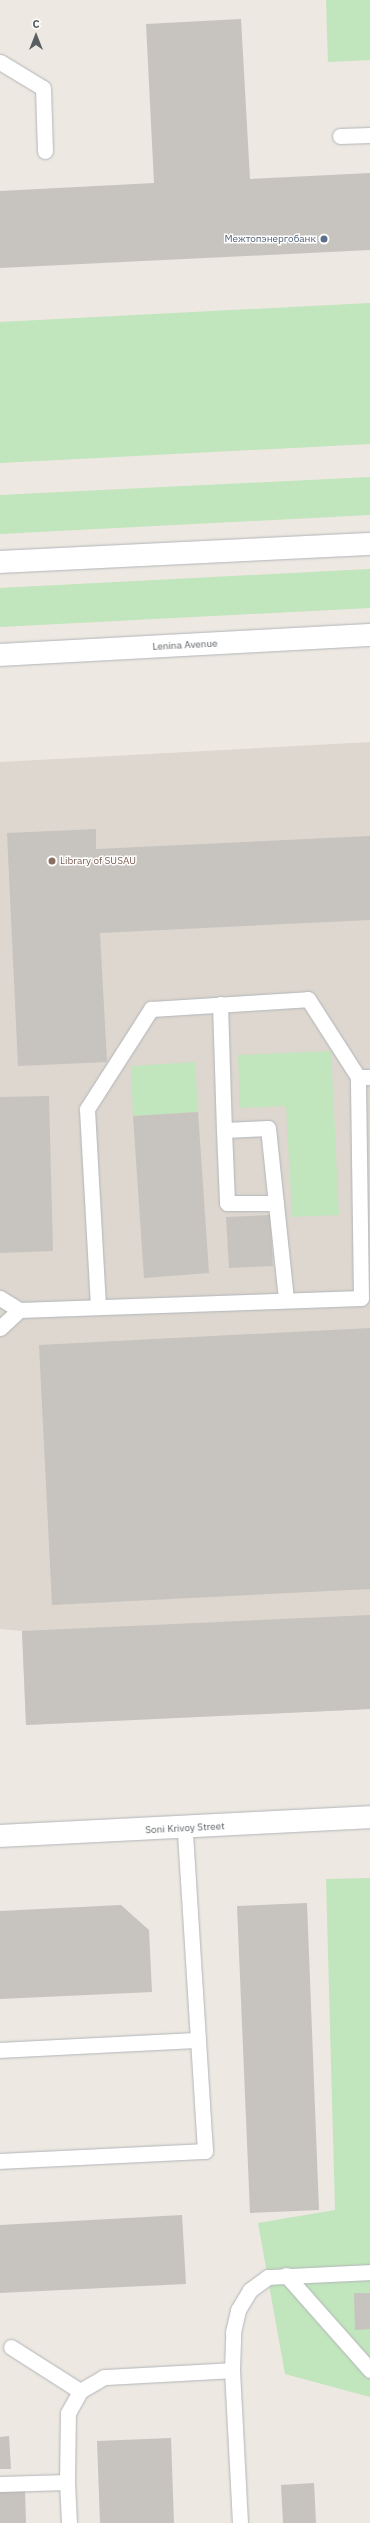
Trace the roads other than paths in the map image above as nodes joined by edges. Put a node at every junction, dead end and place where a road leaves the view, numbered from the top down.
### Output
1 (0, 62) edge
2 (370, 135) edge
3 (340, 136) dead end
4 (45, 150) dead end
5 (370, 544) edge
6 (0, 562) edge
7 (370, 635) edge
8 (0, 655) edge
9 (220, 1004) junction
10 (364, 1077) edge
11 (224, 1130) junction
12 (276, 1204) junction
13 (0, 1298) edge
14 (286, 1300) junction
15 (98, 1306) junction
16 (19, 1310) junction
17 (0, 1328) edge
18 (370, 1817) edge
19 (185, 1829) junction
20 (0, 1836) edge
21 (198, 2040) junction
22 (0, 2050) edge
23 (0, 2161) edge
24 (370, 2272) edge
25 (286, 2275) junction
26 (11, 2348) dead end
27 (232, 2370) junction
28 (370, 2370) edge
29 (80, 2391) junction
30 (67, 2482) junction
31 (0, 2484) edge
32 (69, 2523) edge
33 (240, 2523) edge

1 - 4 lane
2 - 3 lane
5 - 6 main road
7 - 8 main road, Lenina Avenue
9 - 10 lane
9 - 11 lane
9 - 15 lane
10 - 14 lane
11 - 12 lane
11 - 12 lane
12 - 14 lane
13 - 16 lane
14 - 15 lane
15 - 16 lane
16 - 17 lane
18 - 19 main road, Soni Krivoy Street
19 - 20 main road, Soni Krivoy Street
19 - 21 lane
21 - 22 lane
21 - 23 lane
24 - 25 lane
25 - 27 lane
25 - 28 lane
26 - 29 lane
27 - 29 lane
27 - 33 lane
29 - 30 lane
30 - 31 lane
30 - 32 lane

